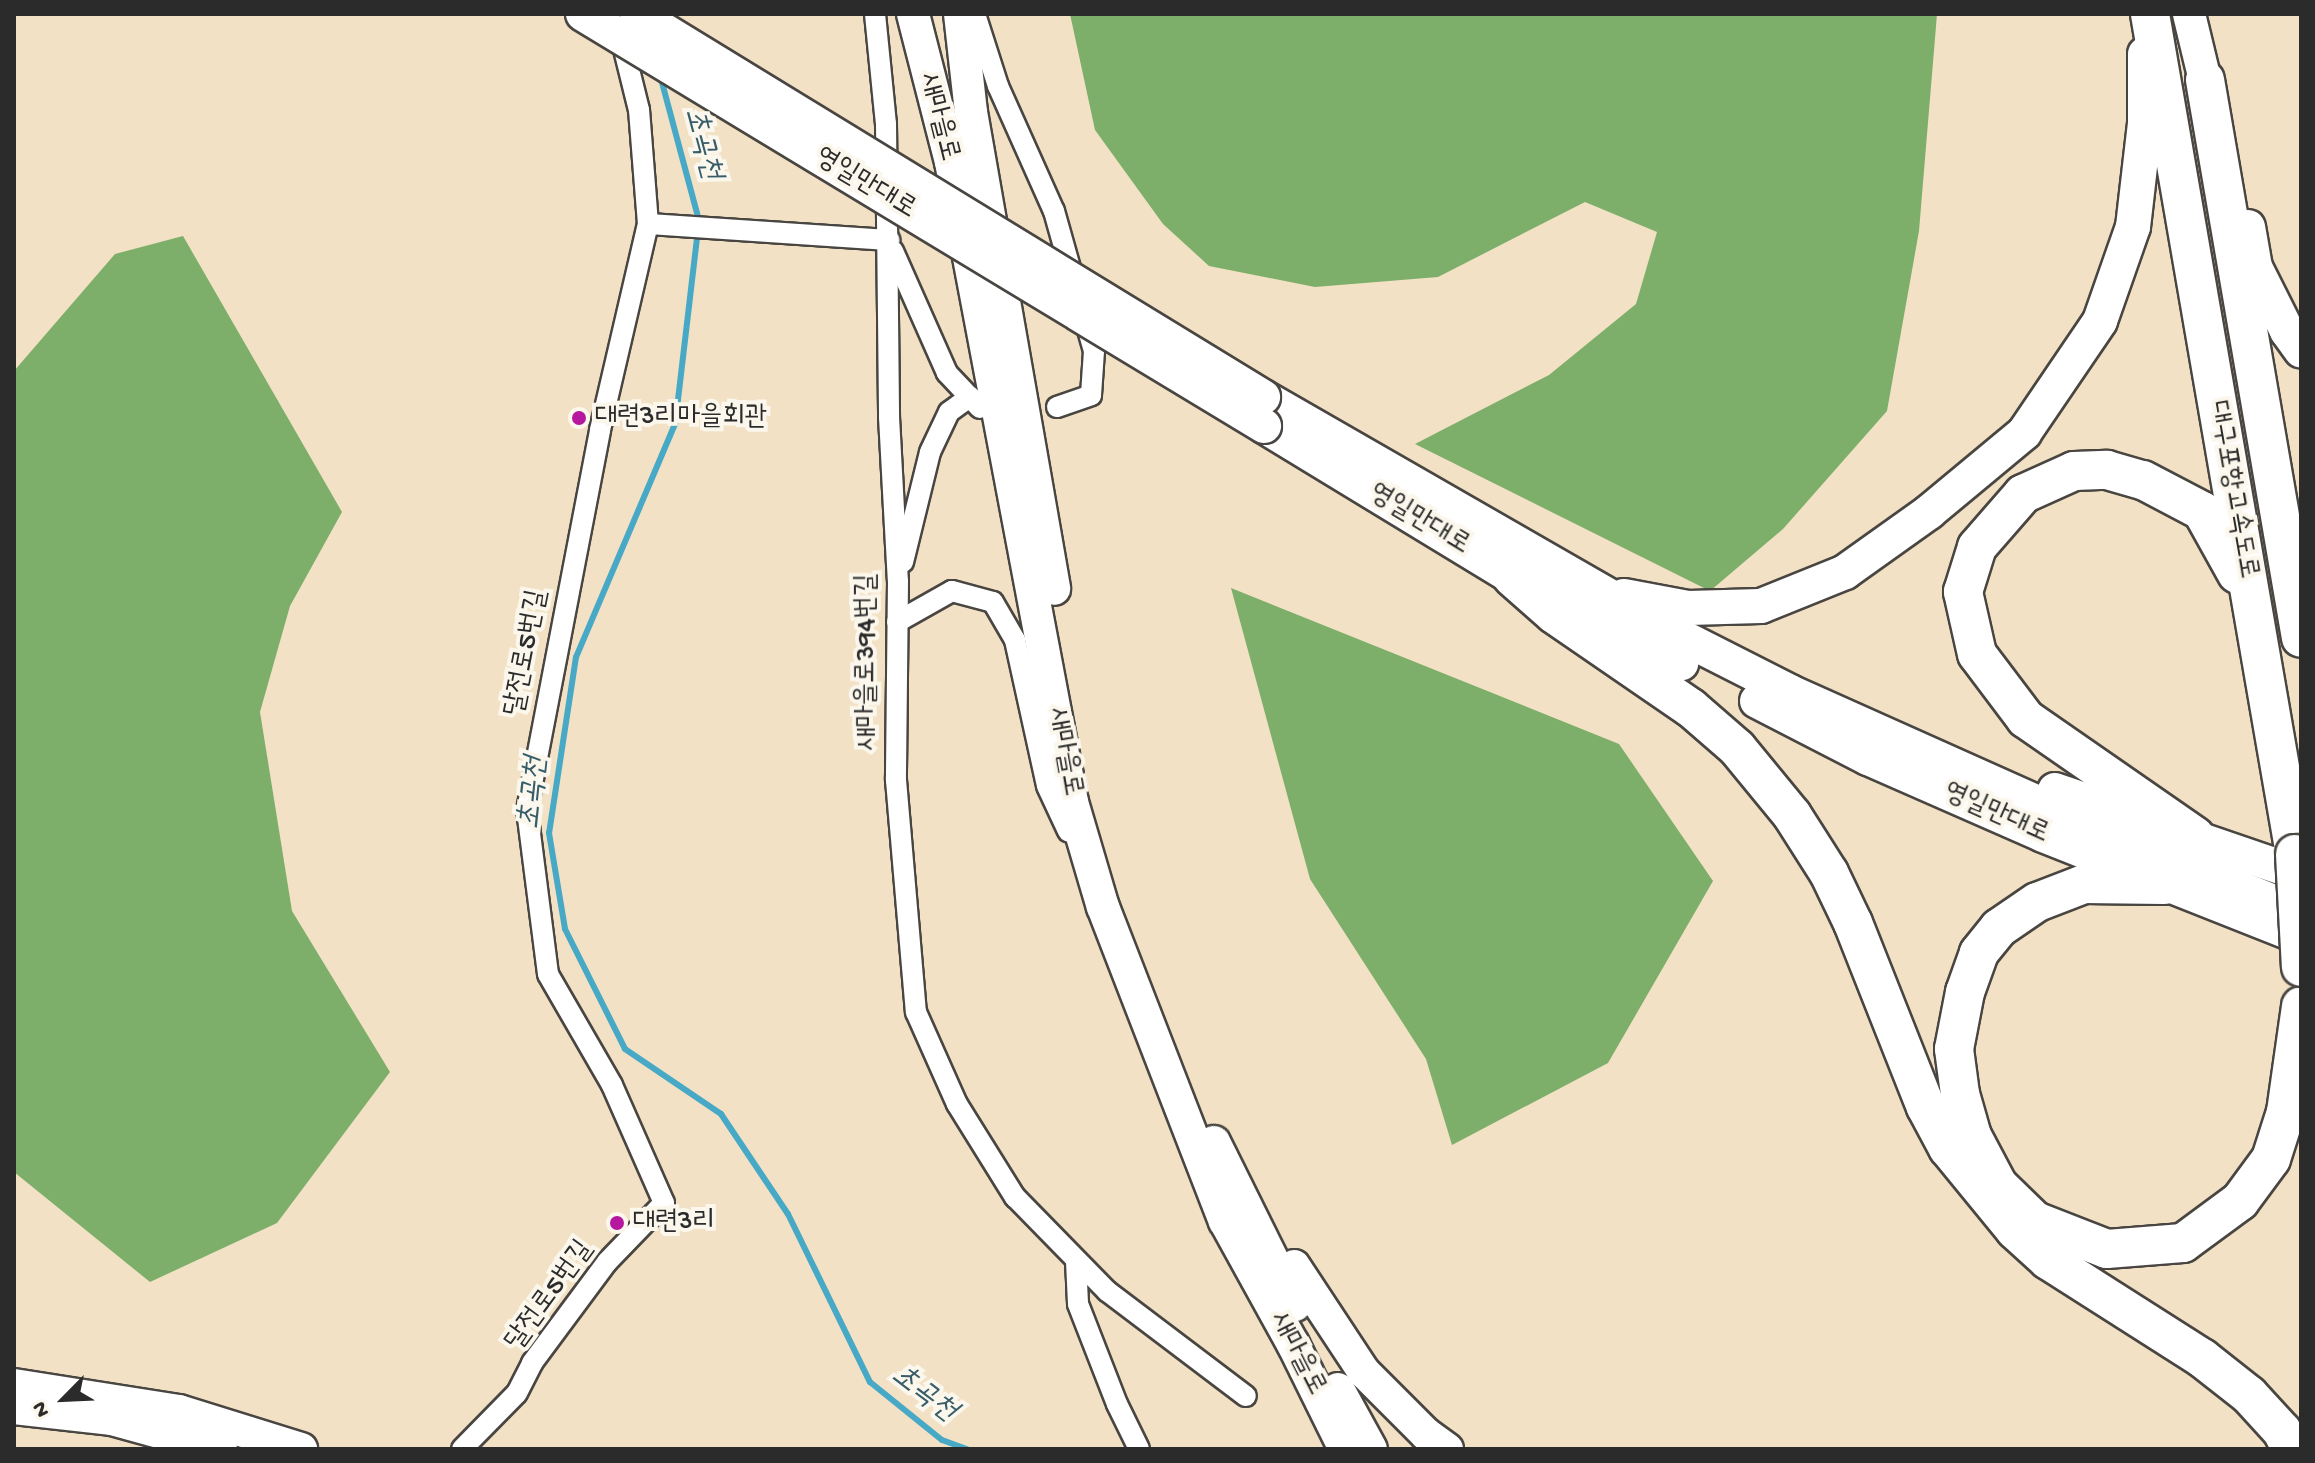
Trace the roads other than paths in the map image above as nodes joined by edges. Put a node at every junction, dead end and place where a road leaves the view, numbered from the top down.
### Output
1 (583, 14) edge
2 (616, 14) edge
3 (637, 14) edge
4 (875, 14) edge
5 (913, 14) edge
6 (960, 14) edge
7 (975, 14) edge
8 (2144, 14) edge
9 (2150, 14) edge
10 (2189, 14) edge
11 (2205, 80) junction
12 (648, 224) junction
13 (889, 240) junction
14 (2301, 350) edge
15 (1057, 407) dead end
16 (1264, 411) junction
17 (1512, 577) junction
18 (898, 581) junction
19 (1601, 593) junction
20 (2251, 599) junction
21 (897, 622) junction
22 (2301, 638) edge
23 (1951, 766) junction
24 (2195, 836) junction
25 (2301, 874) edge
26 (2164, 885) junction
27 (1103, 907) junction
28 (2301, 913) edge
29 (2301, 937) edge
30 (2301, 967) edge
31 (2301, 1006) edge
32 (1195, 1104) junction
33 (1076, 1261) junction
34 (1293, 1344) junction
35 (14, 1385) edge
36 (1246, 1396) dead end
37 (14, 1408) edge
38 (221, 1449) edge
39 (301, 1449) edge
40 (462, 1449) edge
41 (1139, 1449) edge
42 (1332, 1449) edge
43 (1345, 1449) edge
44 (1371, 1449) edge
45 (1447, 1449) edge
46 (2291, 1449) edge

1 - 16 highway, 영일만대로, bridge
2 - 12 street, 달전로5번길
3 - 16 highway, 영일만대로, bridge
4 - 13 street, 새마을로394번길
5 - 27 main road, 새마을로
6 - 32 main road, 새마을로
7 - 15 street
8 - 19 highway
9 - 20 highway, 대구포항고속도로
10 - 11 main road
11 - 14 highway
11 - 22 highway, 대구포항고속도로
12 - 13 street
12 - 40 street, 달전로5번길
13 - 18 street, 새마을로394번길
13 - 18 street
16 - 17 highway, 영일만대로
16 - 19 highway, 영일만대로
17 - 26 highway, 영일만대로
17 - 46 highway
18 - 21 street, 새마을로394번길
19 - 23 highway, 영일만대로
20 - 24 highway
20 - 30 highway, 대구포항고속도로, bridge
21 - 27 street
21 - 33 street, 새마을로394번길
23 - 24 highway
23 - 28 highway, 영일만대로
24 - 25 highway
26 - 29 highway, 영일만대로
26 - 31 highway
27 - 34 main road, 새마을로
32 - 44 main road, 새마을로
32 - 45 main road
33 - 36 street, 새마을로394번길
33 - 41 street
34 - 42 main road
34 - 43 main road, 새마을로
35 - 39 main road
37 - 38 main road

